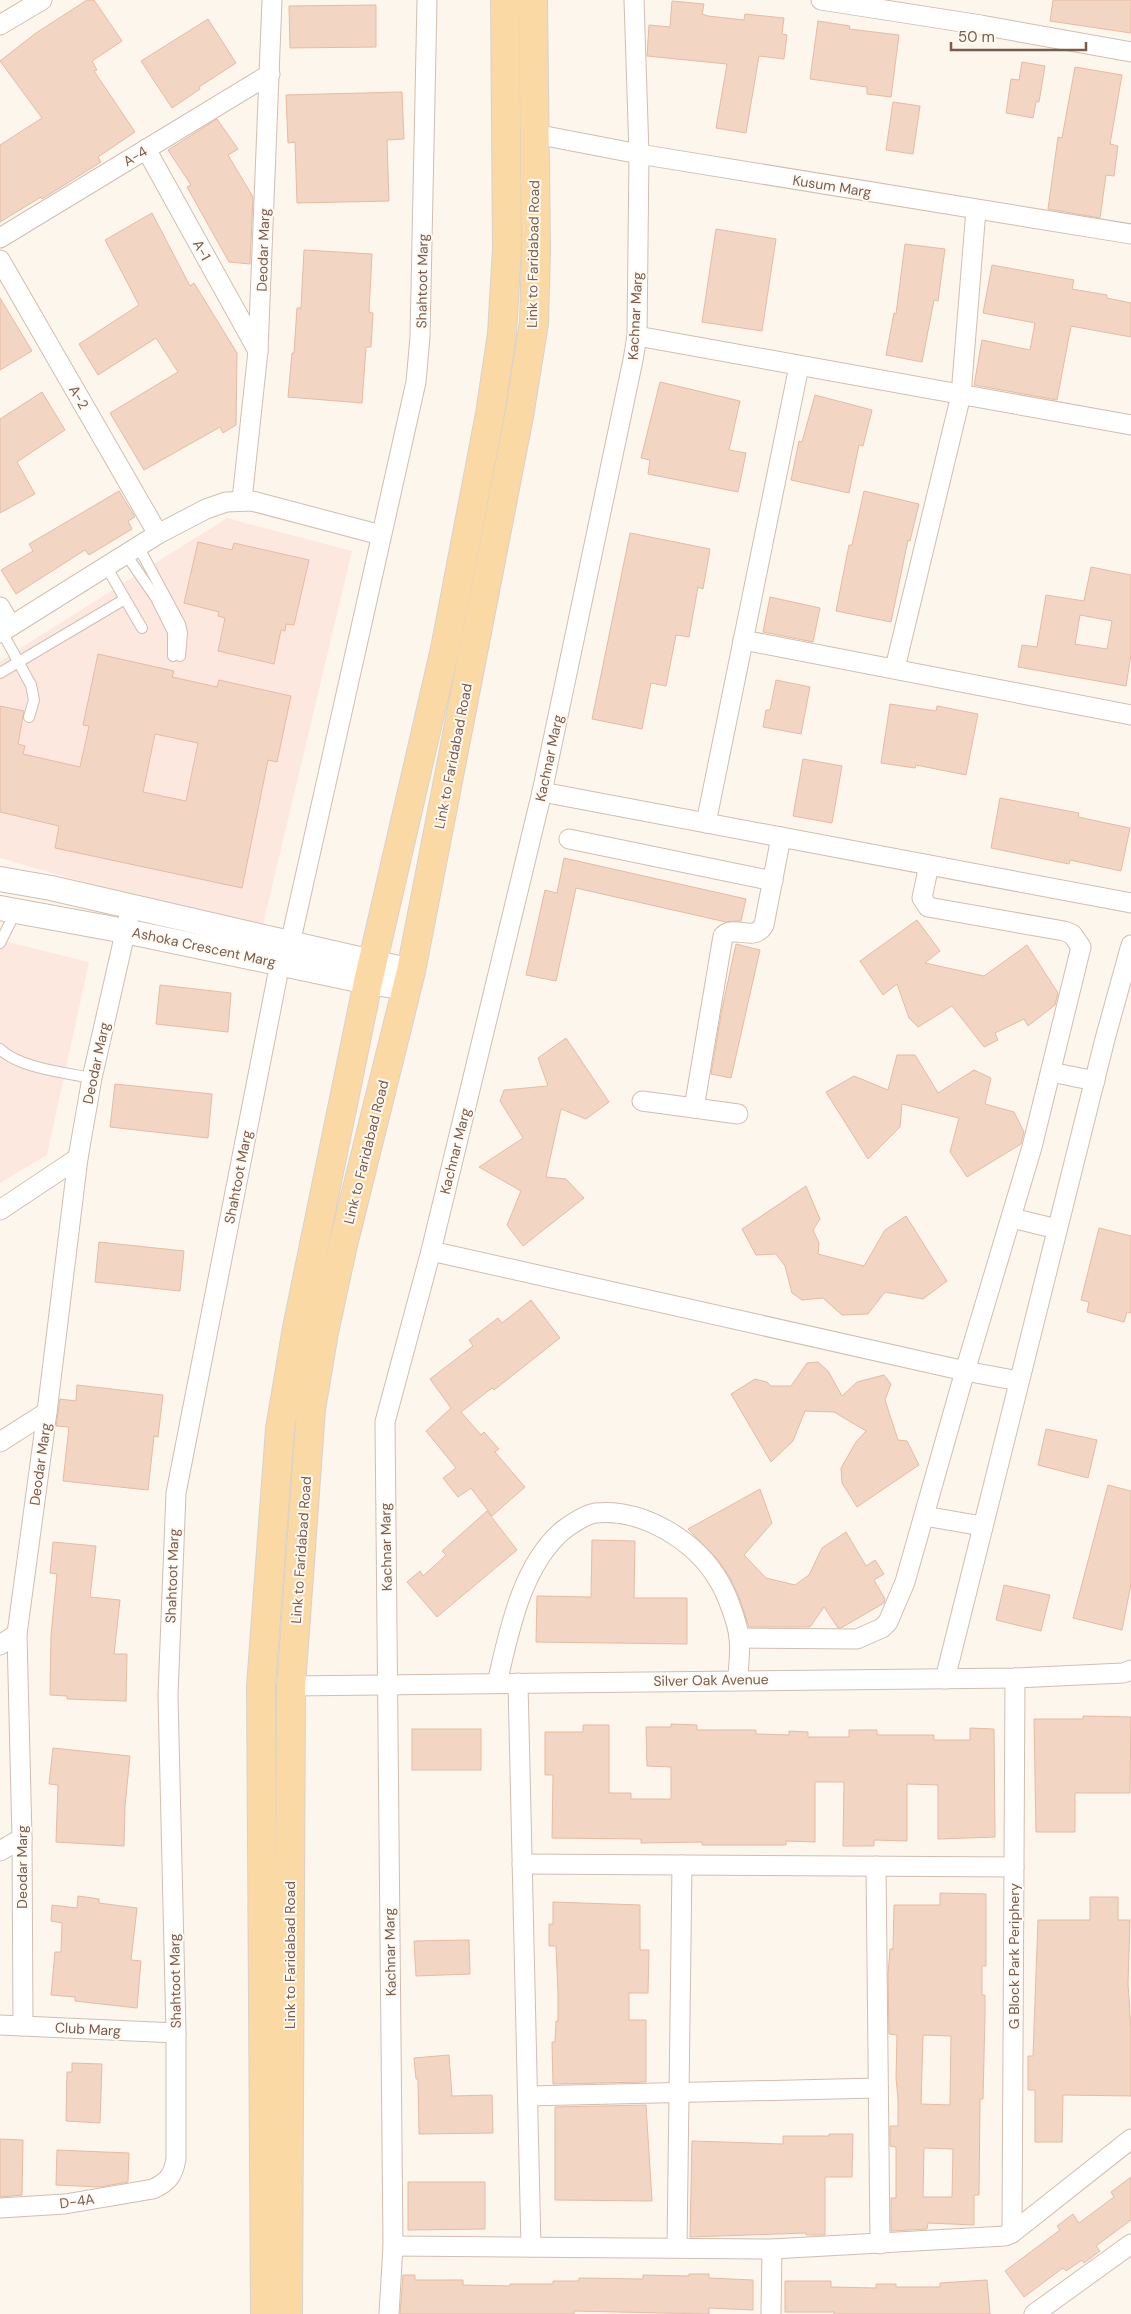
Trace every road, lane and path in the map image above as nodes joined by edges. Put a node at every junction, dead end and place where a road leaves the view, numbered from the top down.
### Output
1 (42, 0) edge
2 (272, 0) edge
3 (427, 0) edge
4 (505, 0) edge
5 (533, 0) edge
6 (634, 0) edge
7 (821, 0) edge
8 (851, 2) edge
9 (0, 25) edge
10 (1131, 52) edge
11 (270, 74) junction
12 (535, 134) junction
13 (146, 149) junction
14 (640, 154) junction
15 (976, 210) junction
16 (1131, 234) edge
17 (0, 238) edge
18 (0, 260) edge
19 (637, 336) junction
20 (258, 351) junction
21 (799, 366) junction
22 (961, 395) junction
23 (1131, 425) edge
24 (242, 500) junction
25 (158, 534) junction
26 (381, 535) junction
27 (132, 550) junction
28 (106, 566) junction
29 (125, 599) junction
30 (0, 606) edge
31 (142, 628) dead end
32 (4, 630) edge
33 (744, 640) junction
34 (18, 660) junction
35 (896, 668) junction
36 (0, 673) edge
37 (1131, 715) edge
38 (30, 717) dead end
39 (542, 792) junction
40 (706, 823) junction
41 (781, 837) junction
42 (569, 839) dead end
43 (929, 865) junction
44 (0, 879) edge
45 (773, 881) junction
46 (1131, 903) edge
47 (131, 907) junction
48 (8, 910) edge
49 (124, 931) junction
50 (0, 943) edge
51 (1131, 945) edge
52 (285, 953) junction
53 (370, 973) junction
54 (409, 979) junction
55 (0, 1049) edge
56 (1051, 1072) junction
57 (92, 1078) junction
58 (1095, 1081) junction
59 (642, 1101) dead end
60 (694, 1108) junction
61 (738, 1114) dead end
62 (78, 1158) junction
63 (0, 1210) edge
64 (1012, 1218) junction
65 (1058, 1229) junction
66 (431, 1251) junction
67 (965, 1371) junction
68 (1019, 1381) junction
69 (48, 1412) junction
70 (0, 1442) edge
71 (924, 1516) junction
72 (982, 1526) junction
73 (17, 1634) junction
74 (739, 1638) junction
75 (0, 1645) edge
76 (1131, 1670) edge
77 (1016, 1678) junction
78 (945, 1679) junction
79 (738, 1680) junction
80 (497, 1682) junction
81 (518, 1683) junction
82 (387, 1684) junction
83 (291, 1686) junction
84 (22, 1838) junction
85 (0, 1851) edge
86 (522, 1864) junction
87 (682, 1865) junction
88 (876, 1866) junction
89 (1014, 1867) junction
90 (0, 2025) edge
91 (22, 2026) junction
92 (176, 2033) junction
93 (878, 2088) junction
94 (679, 2093) junction
95 (528, 2096) junction
96 (1131, 2139) edge
97 (154, 2189) joint
98 (0, 2208) edge
99 (1012, 2233) junction
100 (880, 2244) junction
101 (1131, 2244) edge
102 (393, 2246) junction
103 (531, 2247) junction
104 (676, 2248) junction
105 (772, 2249) junction
106 (265, 2314) edge
107 (288, 2314) edge
108 (389, 2314) edge
109 (771, 2314) edge
110 (1034, 2314) edge

1 - 9 street
2 - 11 street, Deodar Marg
3 - 26 street, Shahtoot Marg
4 - 53 main road, Link to Faridabad Road
5 - 12 main road, Link to Faridabad Road
6 - 14 street, Kachnar Marg
7 - 8 street
8 - 10 street
11 - 13 street, A-4
11 - 20 street, Deodar Marg
12 - 14 street, Kusum Marg
12 - 54 main road, Link to Faridabad Road
13 - 17 street, A-4
13 - 20 street, A-1
14 - 15 street, Kusum Marg
14 - 19 street, Kachnar Marg
15 - 16 street, Kusum Marg
15 - 22 street
18 - 25 street, A-2
19 - 21 street
19 - 39 street, Kachnar Marg
20 - 24 street, Deodar Marg
21 - 22 street
21 - 33 street
22 - 23 street
22 - 35 street
24 - 25 street
24 - 26 street
25 - 27 street
26 - 52 street, Shahtoot Marg
27 - 27 lane
27 - 28 street
28 - 29 lane
28 - 32 street
29 - 31 lane
29 - 34 lane
30 - 32 street
32 - 34 lane
33 - 35 street
33 - 40 street
34 - 36 lane
34 - 38 lane
35 - 37 street
39 - 40 street
39 - 66 street, Kachnar Marg
40 - 41 street
41 - 43 street
41 - 45 street
42 - 45 street
43 - 46 street
43 - 56 street
44 - 47 street
45 - 60 street
47 - 49 street, Deodar Marg
47 - 52 street
48 - 49 street, Ashoka Crescent Marg
48 - 50 lane
49 - 52 street, Ashoka Crescent Marg
49 - 57 street, Deodar Marg
51 - 58 street
52 - 53 street, Ashoka Crescent Marg
52 - 92 street, Shahtoot Marg
53 - 54 street, Ashoka Crescent Marg
53 - 106 main road, Link to Faridabad Road
54 - 83 main road, Link to Faridabad Road
55 - 57 lane
56 - 58 street
56 - 64 street
57 - 62 street, Deodar Marg
58 - 65 street
59 - 60 street
60 - 61 street
62 - 63 street
62 - 69 street, Deodar Marg
64 - 65 street
64 - 67 street
65 - 68 street
66 - 67 street
66 - 82 street, Kachnar Marg
67 - 68 street
67 - 71 street
68 - 72 street
69 - 70 street
69 - 73 street, Deodar Marg
71 - 72 street
71 - 74 street
72 - 78 street
73 - 75 street
73 - 84 street, Deodar Marg
74 - 79 street
74 - 80 street
76 - 77 street, Silver Oak Avenue
77 - 78 street, Silver Oak Avenue
77 - 89 street, G Block Park Periphery
78 - 79 street, Silver Oak Avenue
79 - 81 street, Silver Oak Avenue
80 - 81 street, Silver Oak Avenue
80 - 82 street, Silver Oak Avenue
81 - 86 street
82 - 83 street, Silver Oak Avenue
82 - 102 street, Kachnar Marg
83 - 107 main road, Link to Faridabad Road
84 - 85 street
84 - 91 street, Deodar Marg
86 - 87 street
86 - 95 street
87 - 88 street
87 - 94 street
88 - 89 street
88 - 93 street
89 - 99 street, G Block Park Periphery
90 - 91 street, Club Marg
91 - 92 street, Club Marg
92 - 97 street, Shahtoot Marg
93 - 94 street
93 - 100 street
94 - 95 street
94 - 104 street
95 - 103 street
96 - 99 street
97 - 98 street, D-4A
99 - 100 street
100 - 105 street
101 - 110 street
102 - 103 street
102 - 108 street, Kachnar Marg
103 - 104 street
104 - 105 street
105 - 109 street

